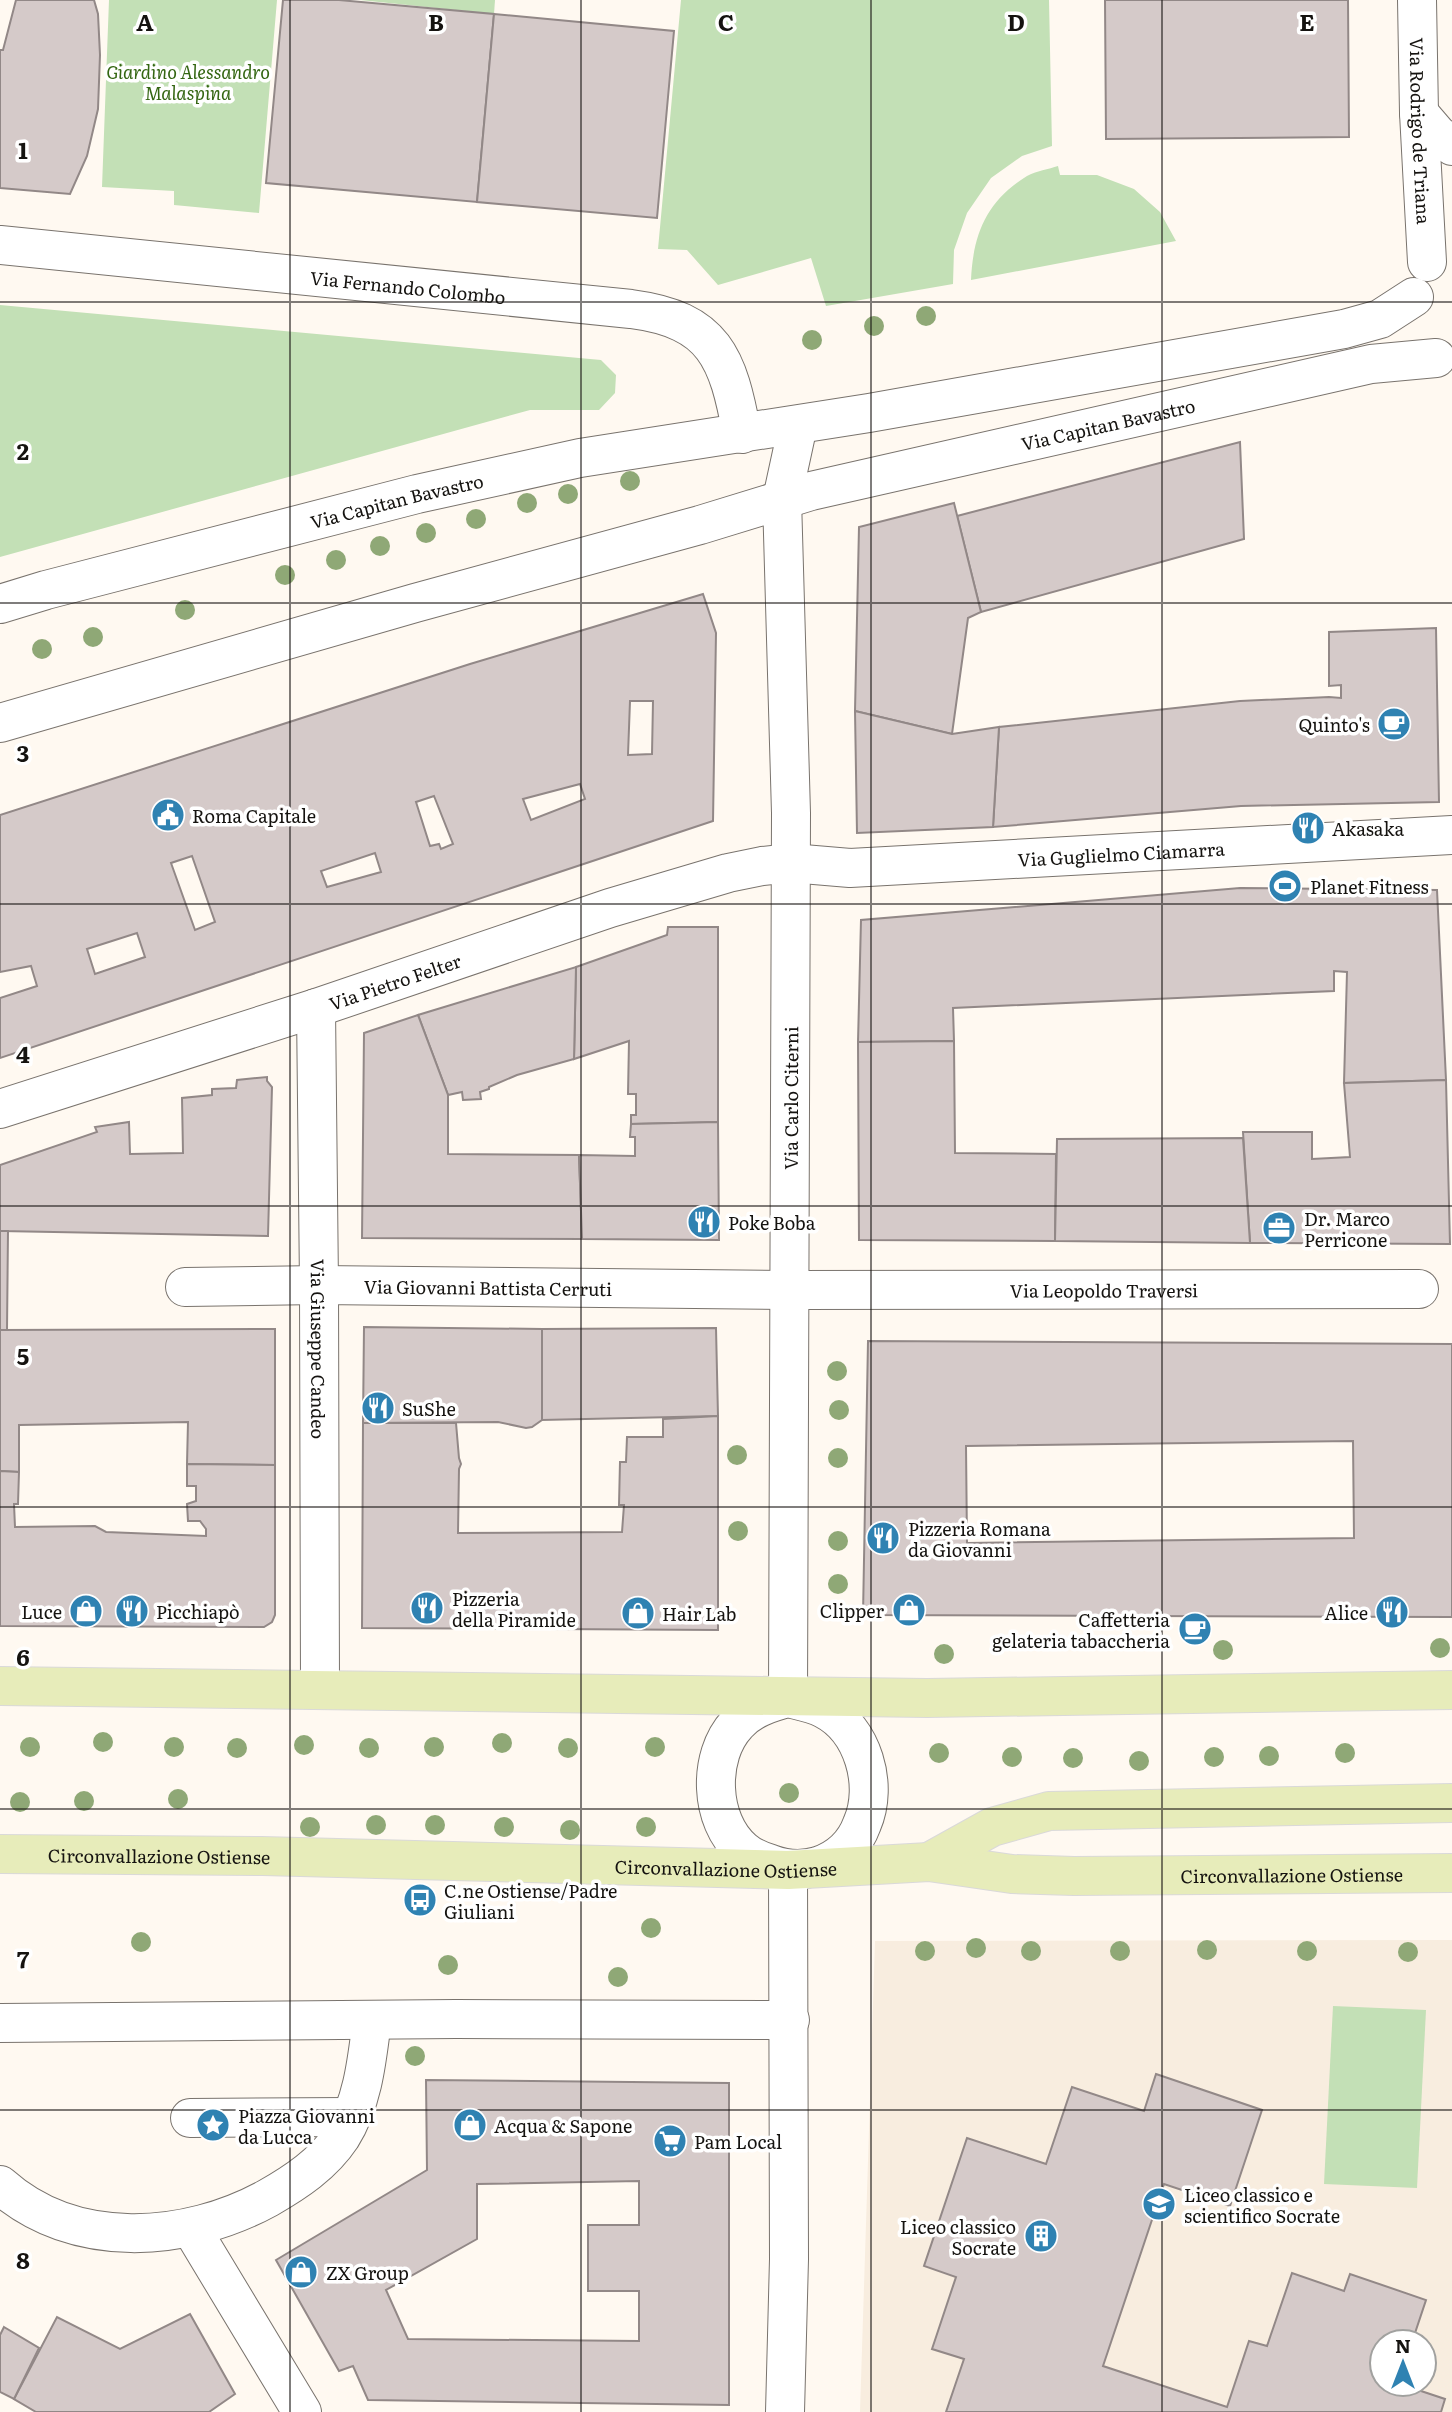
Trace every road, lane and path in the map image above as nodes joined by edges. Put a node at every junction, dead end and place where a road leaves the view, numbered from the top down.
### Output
1 (1417, 0) edge
2 (1419, 113) junction
3 (1452, 146) edge
4 (0, 245) edge
5 (1439, 250) edge
6 (1414, 297) junction
7 (1444, 364) edge
8 (798, 425) junction
9 (743, 434) junction
10 (782, 499) junction
11 (0, 604) edge
12 (0, 723) edge
13 (1452, 835) edge
14 (791, 863) junction
15 (316, 1008) junction
16 (0, 1109) edge
17 (319, 1285) junction
18 (185, 1287) dead end
19 (789, 1290) junction
20 (1419, 1290) dead end
21 (0, 1686) edge
22 (320, 1689) junction
23 (1452, 1690) edge
24 (788, 1698) junction
25 (1452, 1803) edge
26 (0, 1854) edge
27 (929, 1862) junction
28 (788, 1870) junction
29 (1452, 1873) edge
30 (372, 2020) junction
31 (790, 2020) junction
32 (0, 2023) edge
33 (351, 2117) junction
34 (190, 2118) dead end
35 (0, 2185) edge
36 (191, 2228) junction
37 (302, 2412) edge
38 (785, 2412) edge

1 - 2 street, Via Rodrigo de Triana
2 - 3 street
2 - 5 street, Via Rodrigo de Triana
4 - 9 street, Via Fernando Colombo
5 - 6 street
6 - 7 street
6 - 8 street, Via Capitan Bavastro
7 - 10 street, Via Capitan Bavastro
8 - 9 street, Via Capitan Bavastro
8 - 10 street
9 - 11 street, Via Capitan Bavastro
10 - 12 street, Via Capitan Bavastro
10 - 14 street, Via Carlo Citerni
13 - 14 street, Via Guglielmo Ciamarra
14 - 15 street, Via Pietro Felter
14 - 19 street, Via Carlo Citerni
15 - 16 street, Via Pietro Felter
15 - 17 street, Via Giuseppe Candeo
17 - 18 street, Via Giovanni Battista Cerruti
17 - 19 street, Via Giovanni Battista Cerruti
17 - 22 street, Via Giuseppe Candeo
19 - 20 street, Via Leopoldo Traversi
19 - 24 street, Via Carlo Citerni
21 - 22 main road
22 - 24 main road
23 - 24 main road
24 - 28 street
24 - 28 street
25 - 27 main road
26 - 28 main road, Circonvallazione Ostiense
27 - 28 main road, Circonvallazione Ostiense
27 - 29 main road, Circonvallazione Ostiense
28 - 31 street
30 - 31 street
30 - 32 street
30 - 33 street
31 - 38 street
33 - 34 street
33 - 36 street
35 - 36 street
36 - 37 street

